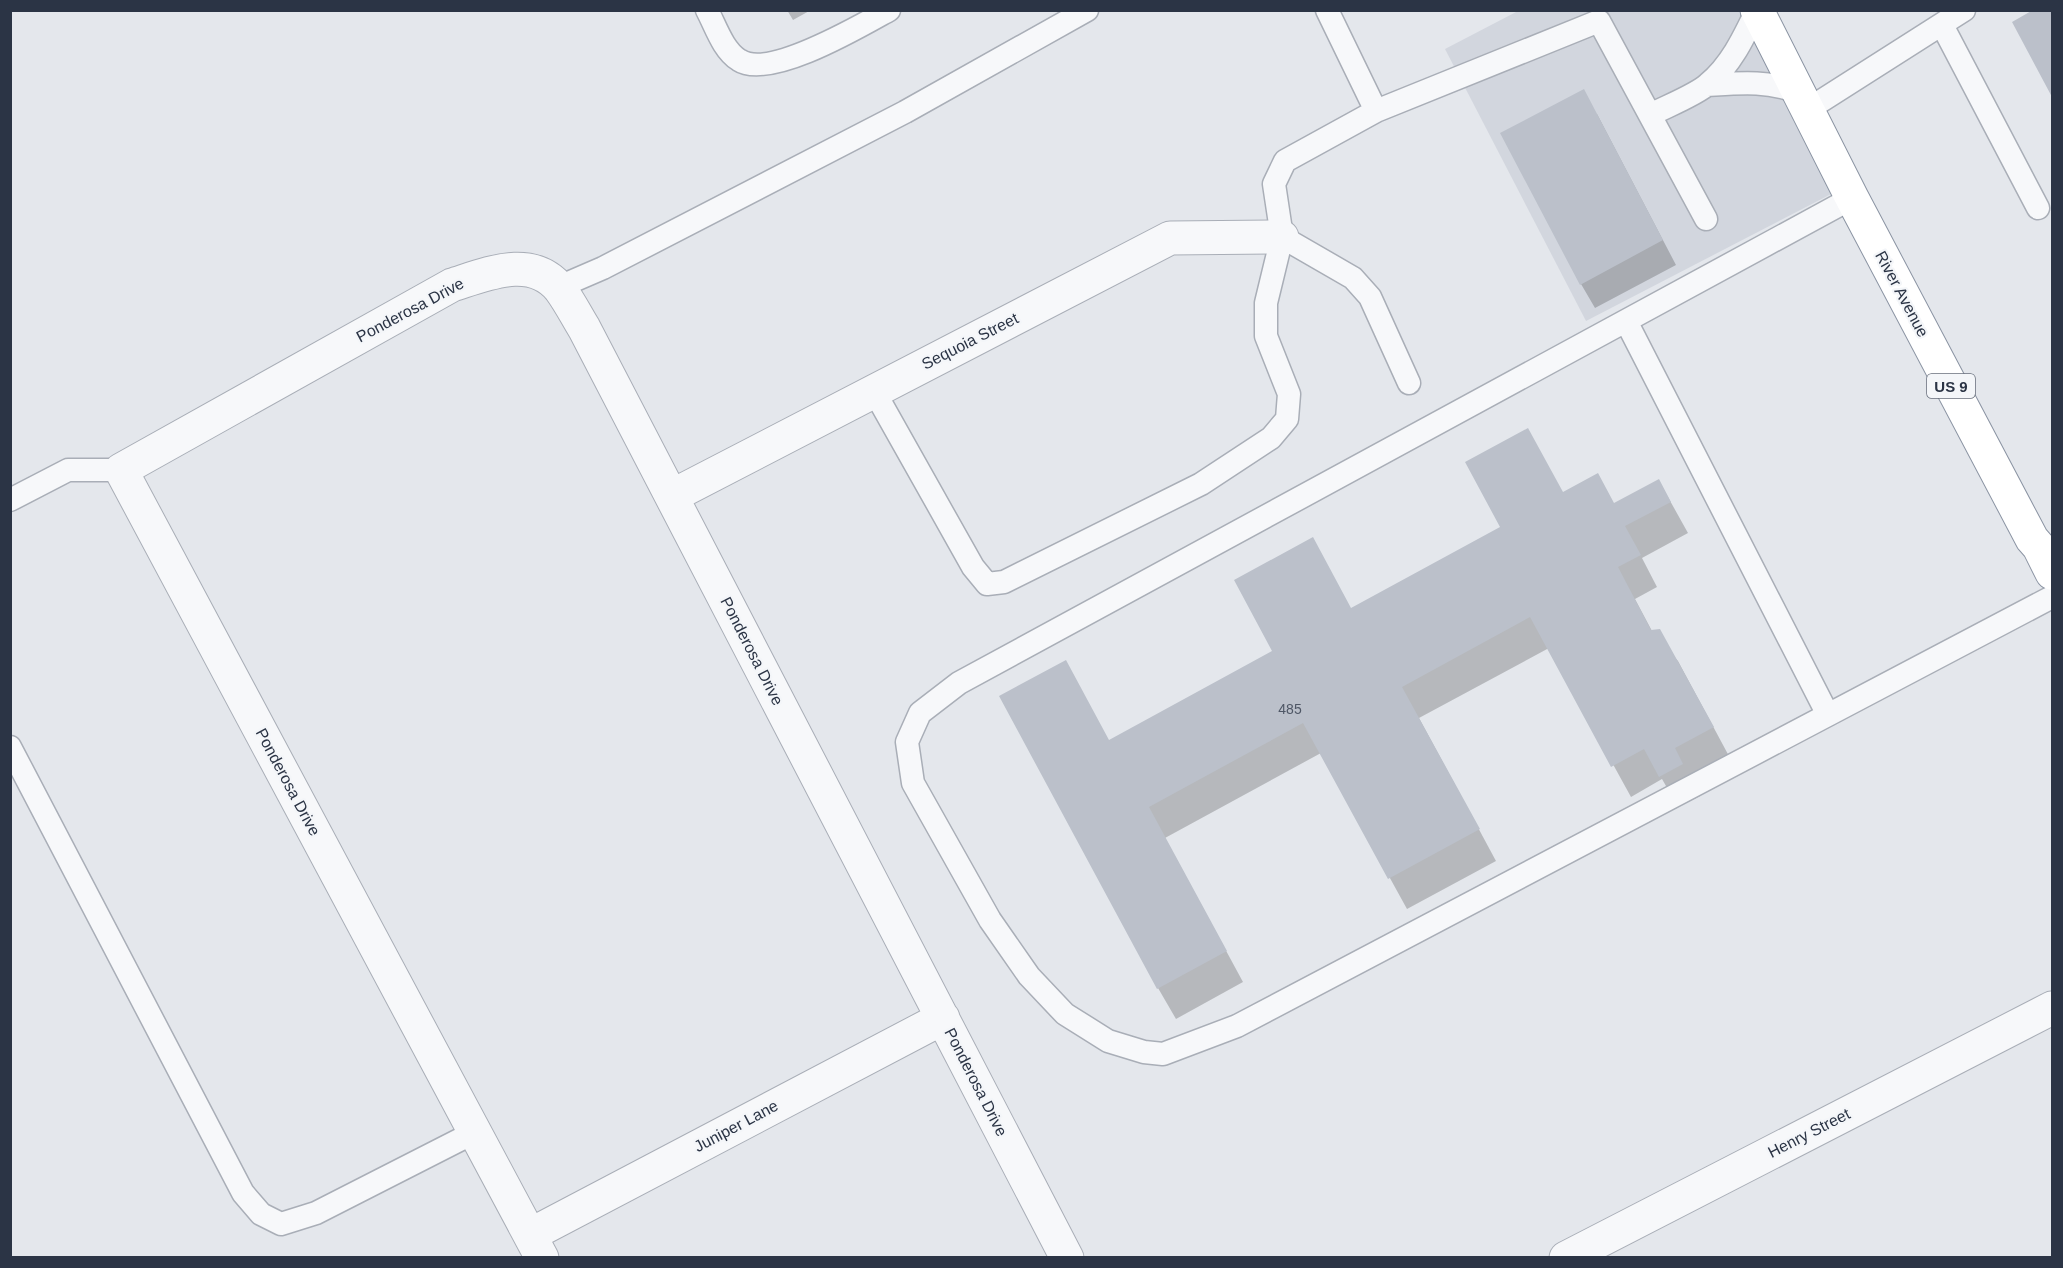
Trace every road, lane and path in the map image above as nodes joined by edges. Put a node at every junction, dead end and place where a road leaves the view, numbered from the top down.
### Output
1 (707, 10) edge
2 (889, 10) edge
3 (1087, 10) edge
4 (1327, 10) edge
5 (1757, 10) edge
6 (1964, 10) edge
7 (1942, 25) junction
8 (1707, 85) junction
9 (1803, 101) junction
10 (1376, 111) junction
11 (1650, 115) junction
12 (1852, 198) junction
13 (2038, 208) dead end
14 (1706, 219) dead end
15 (1282, 237) junction
16 (559, 287) junction
17 (1626, 321) junction
18 (1409, 383) dead end
19 (874, 391) junction
20 (121, 470) junction
21 (672, 496) junction
22 (10, 500) edge
23 (2048, 553) edge
24 (2052, 597) edge
25 (1828, 715) junction
26 (10, 747) edge
27 (2052, 1008) edge
28 (943, 1018) junction
29 (475, 1132) junction
30 (536, 1246) edge
31 (1067, 1257) edge
32 (1566, 1257) edge

1 - 2 lane
3 - 16 lane
4 - 10 lane
5 - 8 lane
5 - 9 highway, River Avenue / US 9
6 - 7 lane
7 - 9 lane
7 - 13 lane
8 - 9 lane
8 - 11 lane
9 - 12 highway, River Avenue / US 9
10 - 11 lane
10 - 15 lane
11 - 14 lane
12 - 17 lane
12 - 23 highway, River Avenue / US 9
15 - 18 lane
15 - 19 street, Sequoia Street
15 - 19 lane
16 - 20 street, Ponderosa Drive
16 - 21 street, Ponderosa Drive
17 - 25 lane
17 - 25 lane
19 - 21 street, Sequoia Street
20 - 22 lane
20 - 29 street, Ponderosa Drive
21 - 28 street, Ponderosa Drive
24 - 25 lane
26 - 29 lane
27 - 32 street, Henry Street
28 - 30 street, Juniper Lane
28 - 31 street, Ponderosa Drive
29 - 30 street, Ponderosa Drive

